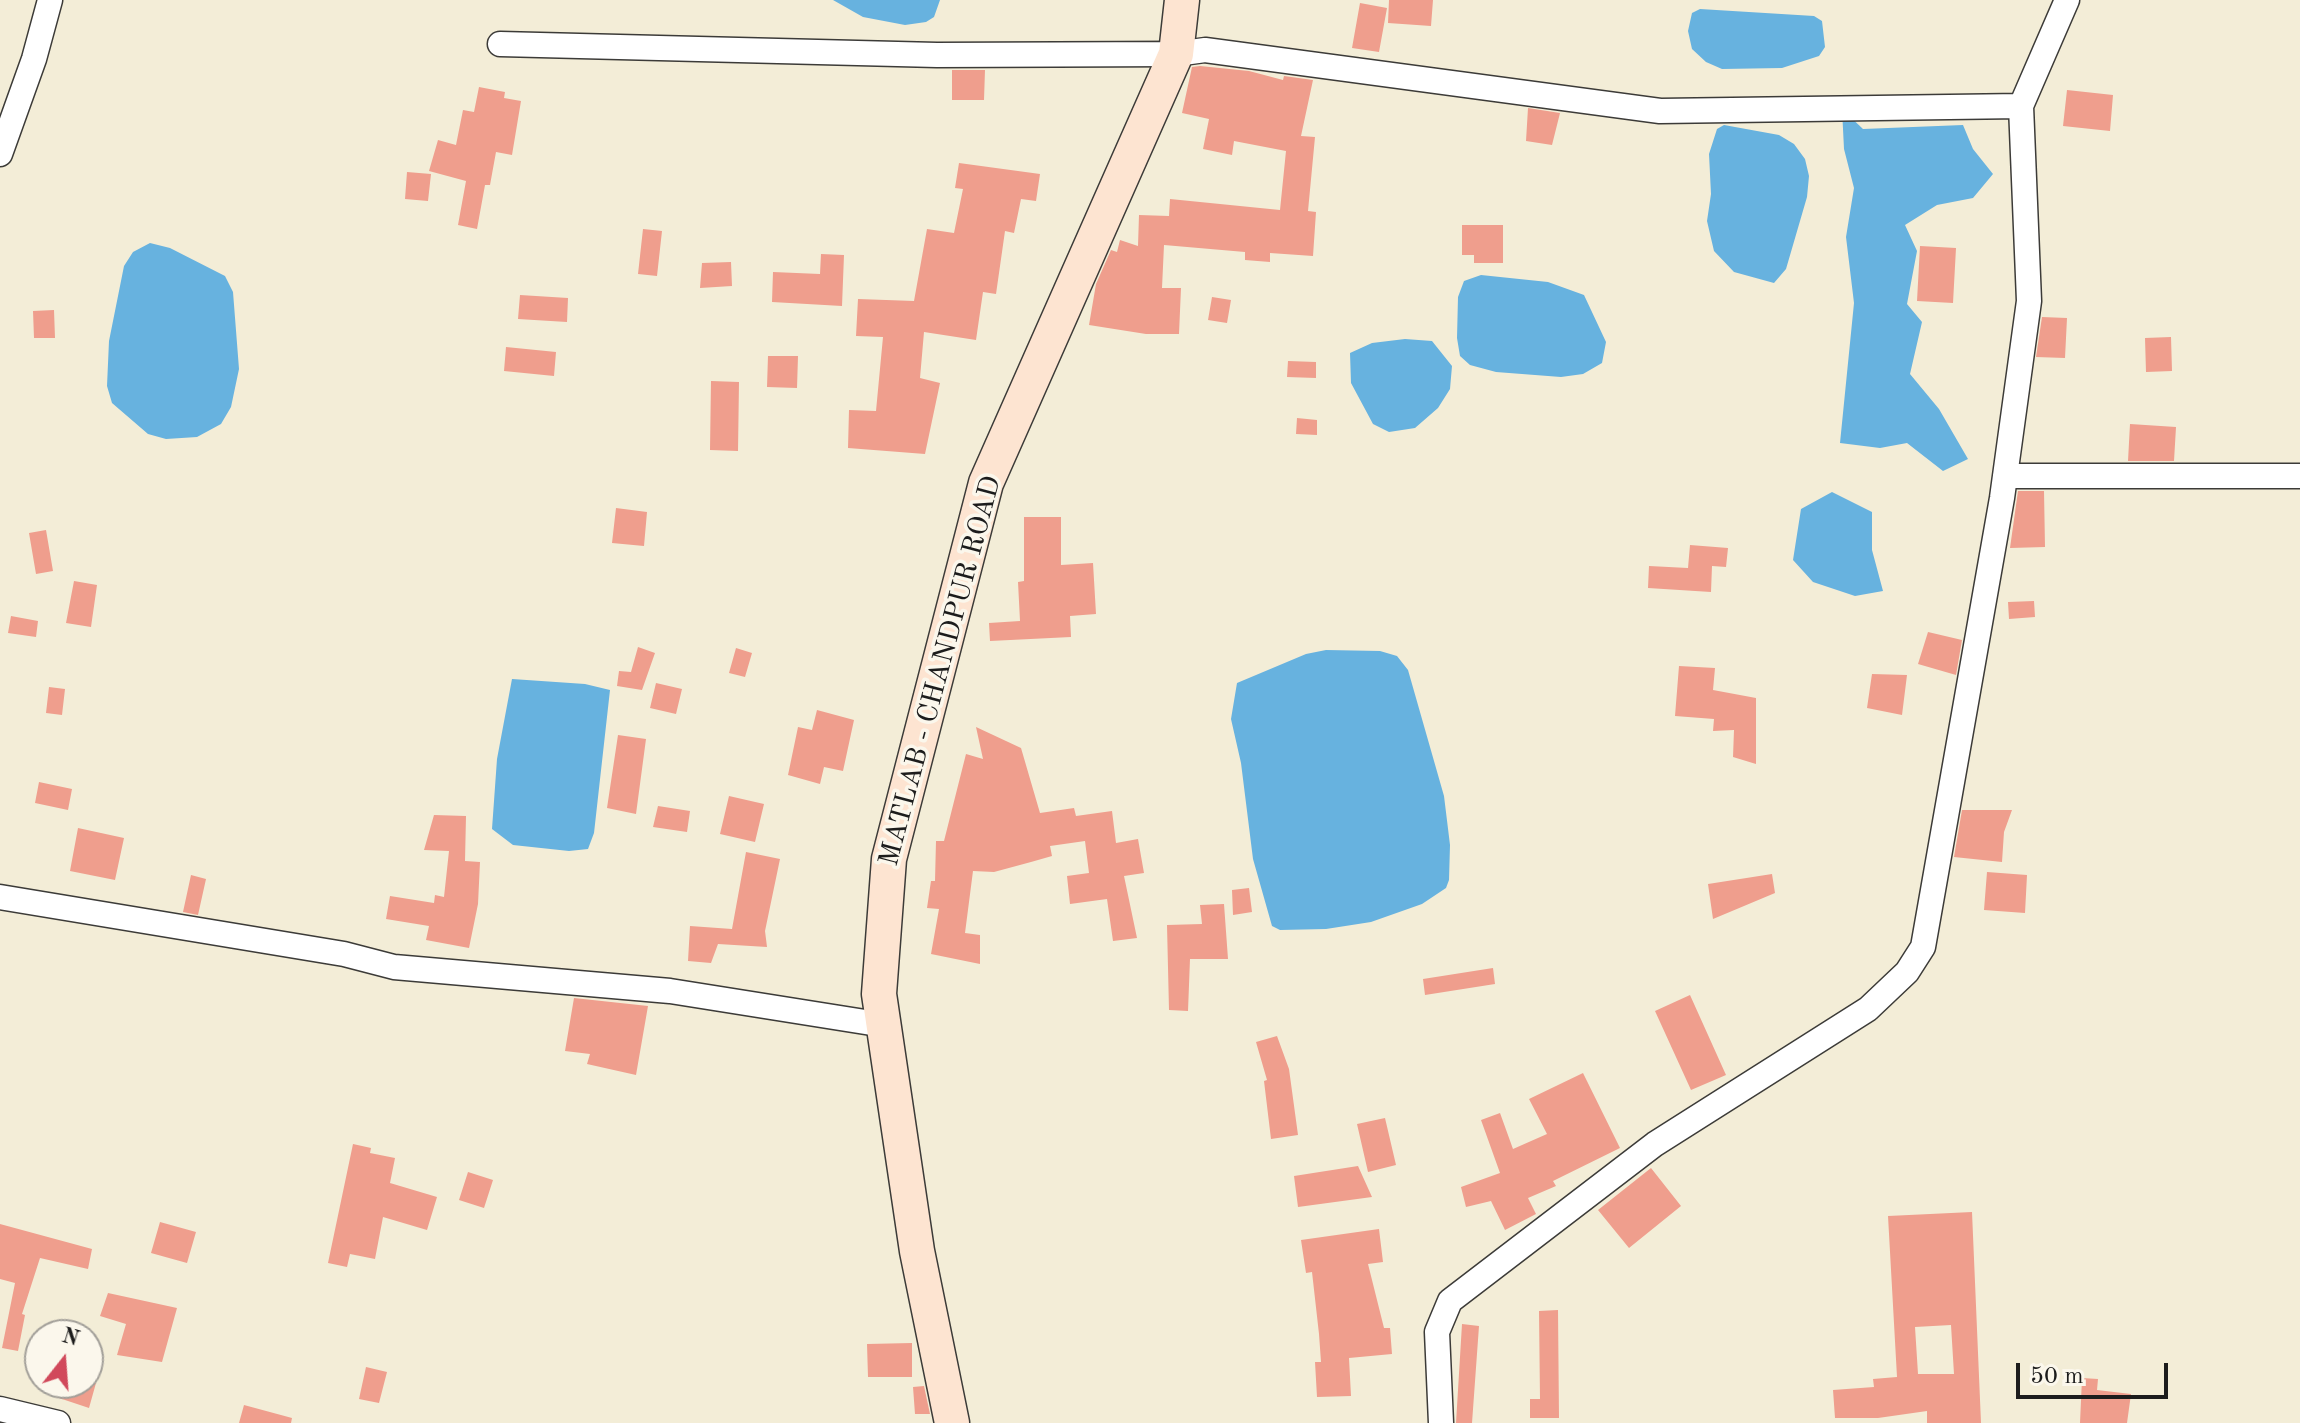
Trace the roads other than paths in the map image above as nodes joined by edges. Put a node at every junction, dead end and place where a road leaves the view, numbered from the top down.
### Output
1 (50, 0) edge
2 (1182, 0) edge
3 (2067, 0) edge
4 (500, 44) dead end
5 (1176, 54) junction
6 (2021, 106) junction
7 (0, 154) edge
8 (2005, 476) junction
9 (2300, 476) edge
10 (0, 897) edge
11 (884, 1025) junction
12 (0, 1409) edge
13 (58, 1423) edge
14 (952, 1423) edge
15 (1441, 1423) edge

1 - 7 street
2 - 5 main road, MATLAB - CHANDPUR ROAD
3 - 6 street
4 - 5 street
5 - 6 street
5 - 11 main road, MATLAB - CHANDPUR ROAD
6 - 8 street
8 - 9 street
8 - 15 street
10 - 11 street
11 - 14 main road, MATLAB - CHANDPUR ROAD
12 - 13 street

